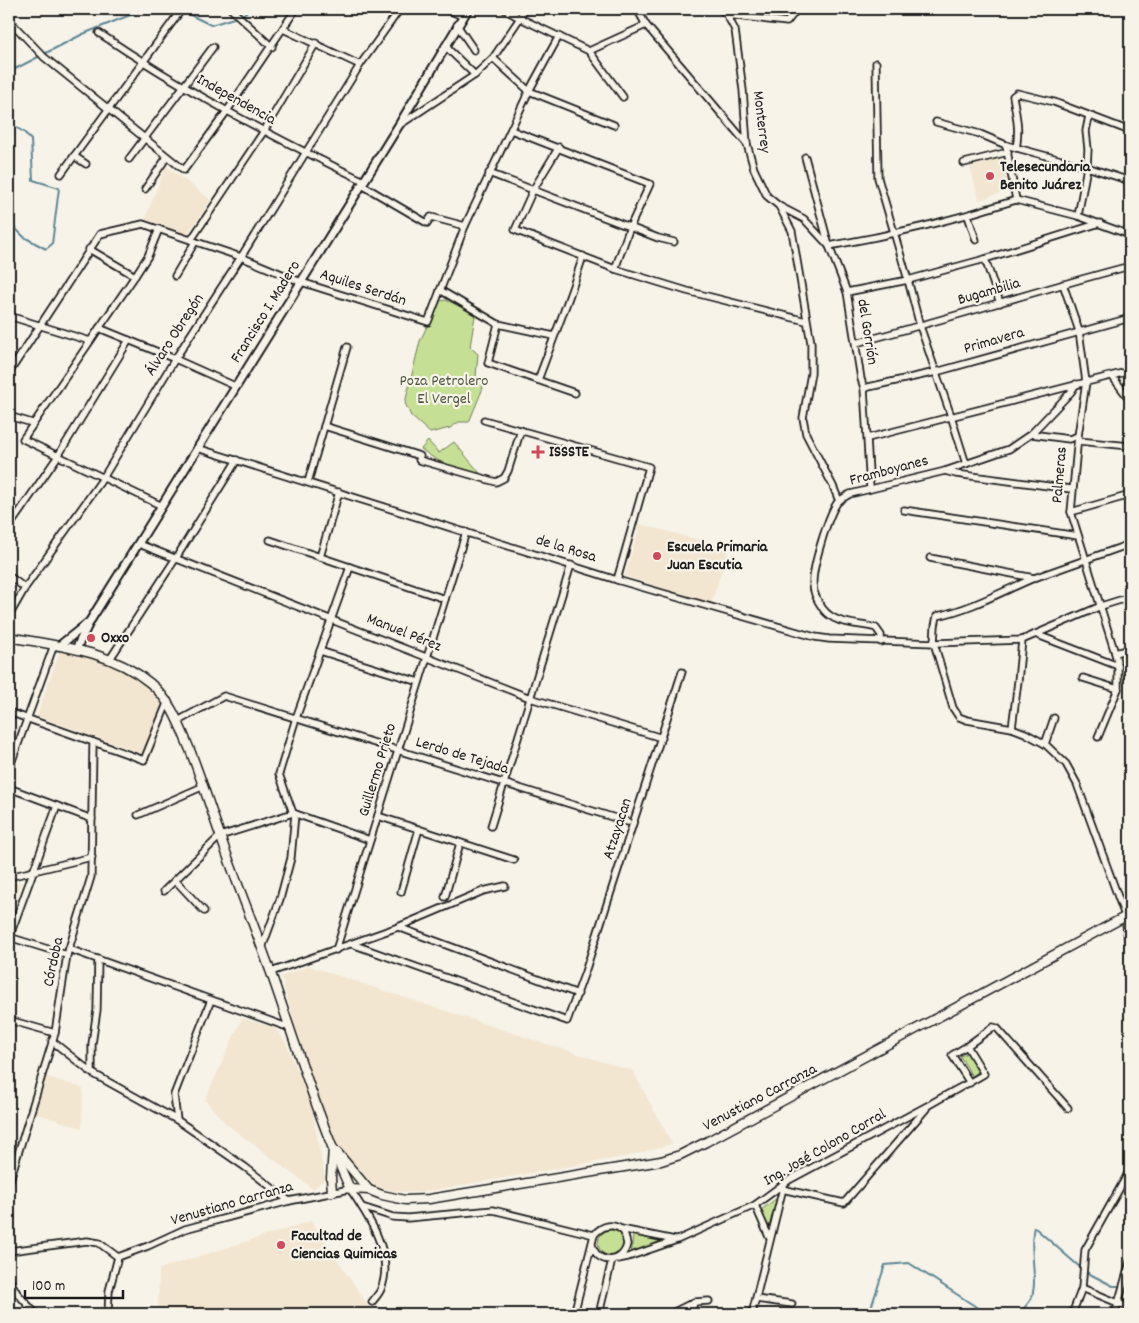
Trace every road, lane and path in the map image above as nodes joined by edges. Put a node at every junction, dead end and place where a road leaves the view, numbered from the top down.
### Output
1 (231, 9) edge
2 (296, 9) edge
3 (400, 9) edge
4 (446, 9) edge
5 (468, 9) edge
6 (504, 9) edge
7 (524, 9) edge
8 (639, 9) edge
9 (721, 9) edge
10 (797, 9) edge
11 (179, 13) dead end
12 (727, 15) junction
13 (462, 16) junction
14 (520, 18) junction
15 (9, 20) edge
16 (646, 24) junction
17 (457, 25) junction
18 (283, 29) junction
19 (99, 33) dead end
20 (559, 36) junction
21 (316, 44) junction
22 (272, 46) junction
23 (445, 46) junction
24 (213, 47) dead end
25 (474, 50) dead end
26 (589, 51) junction
27 (493, 58) junction
28 (142, 62) junction
29 (876, 63) dead end
30 (360, 65) junction
31 (475, 75) junction
32 (184, 87) junction
33 (529, 91) junction
34 (624, 97) dead end
35 (108, 110) junction
36 (227, 111) junction
37 (1089, 116) junction
38 (936, 122) dead end
39 (399, 125) junction
40 (614, 125) dead end
41 (511, 130) junction
42 (264, 131) junction
43 (1130, 131) edge
44 (144, 139) junction
45 (747, 144) junction
46 (559, 147) junction
47 (1016, 148) junction
48 (1007, 149) junction
49 (306, 152) junction
50 (74, 156) junction
51 (166, 157) junction
52 (805, 157) dead end
53 (128, 159) dead end
54 (964, 163) dead end
55 (86, 164) dead end
56 (1088, 167) junction
57 (61, 174) dead end
58 (489, 174) junction
59 (1130, 182) edge
60 (363, 183) junction
61 (144, 189) dead end
62 (534, 190) junction
63 (1016, 200) junction
64 (779, 206) junction
65 (968, 216) junction
66 (1078, 216) junction
67 (1100, 223) junction
68 (464, 226) junction
69 (630, 227) junction
70 (159, 229) junction
71 (894, 234) junction
72 (1130, 235) edge
73 (976, 240) dead end
74 (193, 241) junction
75 (674, 242) dead end
76 (829, 246) junction
77 (90, 250) junction
78 (583, 256) junction
79 (241, 258) junction
80 (985, 258) junction
81 (1130, 266) edge
82 (615, 269) junction
83 (135, 276) junction
84 (175, 276) dead end
85 (908, 280) junction
86 (301, 282) junction
87 (1063, 284) junction
88 (440, 290) junction
89 (847, 292) junction
90 (1000, 304) junction
91 (9, 316) edge
92 (1130, 318) edge
93 (806, 321) junction
94 (498, 324) junction
95 (41, 326) junction
96 (920, 326) junction
97 (99, 328) junction
98 (1079, 331) junction
99 (554, 336) junction
100 (129, 340) junction
101 (90, 341) junction
102 (856, 343) junction
103 (347, 347) dead end
104 (175, 359) junction
105 (1130, 370) edge
106 (936, 372) junction
107 (9, 373) edge
108 (1112, 376) junction
109 (538, 380) junction
110 (1086, 382) junction
111 (1076, 384) junction
112 (236, 386) junction
113 (864, 388) junction
114 (575, 393) dead end
115 (1130, 400) edge
116 (9, 416) edge
117 (951, 416) junction
118 (484, 420) dead end
119 (32, 424) junction
120 (324, 426) junction
121 (521, 430) junction
122 (1032, 434) junction
123 (868, 438) junction
124 (1078, 439) junction
125 (1130, 446) edge
126 (197, 448) junction
127 (58, 456) junction
128 (237, 460) junction
129 (966, 464) junction
130 (945, 470) junction
131 (103, 478) junction
132 (308, 482) junction
133 (870, 489) junction
134 (1071, 489) junction
135 (340, 492) junction
136 (1130, 495) edge
137 (839, 501) junction
138 (162, 506) junction
139 (904, 510) dead end
140 (1070, 512) junction
141 (9, 527) edge
142 (466, 532) junction
143 (1078, 536) junction
144 (270, 540) dead end
145 (139, 544) junction
146 (1130, 544) edge
147 (320, 557) junction
148 (176, 558) junction
149 (930, 558) dead end
150 (1087, 560) junction
151 (571, 565) junction
152 (350, 567) junction
153 (9, 576) edge
154 (1034, 578) junction
155 (617, 580) junction
156 (25, 588) junction
157 (1130, 597) edge
158 (446, 599) junction
159 (1100, 606) junction
160 (9, 616) edge
161 (331, 619) junction
162 (90, 622) junction
163 (1035, 634) junction
164 (9, 636) edge
165 (1022, 640) junction
166 (881, 642) junction
167 (934, 644) junction
168 (57, 646) junction
169 (76, 649) junction
170 (1130, 649) edge
171 (320, 651) junction
172 (1115, 653) junction
173 (427, 658) junction
174 (110, 659) junction
175 (1118, 666) junction
176 (682, 672) dead end
177 (1083, 678) dead end
178 (420, 682) junction
179 (1118, 689) junction
180 (530, 698) junction
181 (168, 701) junction
182 (9, 712) edge
183 (28, 718) junction
184 (296, 718) junction
185 (1054, 718) dead end
186 (178, 721) junction
187 (1012, 728) junction
188 (1098, 737) dead end
189 (662, 738) junction
190 (93, 742) junction
191 (1045, 744) junction
192 (398, 750) junction
193 (9, 769) edge
194 (504, 784) junction
195 (204, 786) junction
196 (9, 788) edge
197 (57, 806) junction
198 (294, 813) junction
199 (138, 815) dead end
200 (378, 816) junction
201 (92, 819) junction
202 (628, 822) dead end
203 (491, 826) dead end
204 (419, 829) junction
205 (220, 836) junction
206 (370, 840) junction
207 (460, 843) junction
208 (92, 857) junction
209 (514, 860) dead end
210 (33, 872) junction
211 (9, 877) edge
212 (175, 880) junction
213 (505, 886) dead end
214 (164, 891) dead end
215 (401, 892) dead end
216 (445, 897) dead end
217 (204, 911) dead end
218 (1128, 915) edge
219 (398, 927) junction
220 (9, 938) edge
221 (352, 944) junction
222 (262, 948) junction
223 (69, 949) junction
224 (336, 950) junction
225 (67, 956) junction
226 (1130, 957) edge
227 (98, 959) junction
228 (271, 972) junction
229 (578, 994) junction
230 (211, 1000) junction
231 (9, 1020) edge
232 (290, 1028) junction
233 (55, 1033) junction
234 (52, 1041) junction
235 (967, 1046) junction
236 (92, 1073) junction
237 (970, 1082) junction
238 (929, 1105) junction
239 (1068, 1108) dead end
240 (177, 1120) junction
241 (333, 1146) junction
242 (1130, 1170) edge
243 (9, 1184) edge
244 (783, 1186) junction
245 (350, 1189) junction
246 (369, 1190) junction
247 (332, 1192) junction
248 (289, 1201) junction
249 (755, 1205) junction
250 (362, 1207) junction
251 (621, 1229) junction
252 (594, 1235) junction
253 (769, 1238) junction
254 (677, 1240) junction
255 (592, 1244) junction
256 (9, 1251) edge
257 (118, 1257) junction
258 (615, 1260) junction
259 (1130, 1262) edge
260 (9, 1280) edge
261 (1082, 1288) junction
262 (756, 1299) junction
263 (372, 1302) dead end
264 (694, 1302) junction
265 (709, 1302) dead end
266 (1118, 1302) junction
267 (792, 1304) dead end
268 (1130, 1308) edge
269 (36, 1314) edge
270 (108, 1314) edge
271 (574, 1314) edge
272 (599, 1314) edge
273 (670, 1314) edge
274 (691, 1314) edge
275 (752, 1314) edge
276 (1072, 1314) edge
277 (1115, 1314) edge

1 - 22 street
2 - 18 street
3 - 30 street, Álvaro Obregón
4 - 13 street
5 - 13 street, Francisco I. Madero
6 - 14 street
7 - 14 street
8 - 16 street
9 - 12 street, Monterrey
10 - 12 street
11 - 28 street
12 - 45 street, Monterrey
13 - 17 street, Francisco I. Madero
14 - 20 street
14 - 27 street
15 - 35 street
16 - 26 street
16 - 45 street
17 - 23 street, Francisco I. Madero
17 - 25 street
18 - 21 street
18 - 22 street
19 - 28 street, Independencia
20 - 26 street
20 - 33 street
21 - 30 street
21 - 42 street
22 - 36 street
23 - 31 street
23 - 39 street, Francisco I. Madero
24 - 32 street
26 - 34 street
27 - 31 street
27 - 33 street
28 - 32 street, Independencia
28 - 35 street
29 - 71 street
30 - 49 street, Álvaro Obregón
31 - 39 street
32 - 36 street, Independencia
32 - 44 street
33 - 40 street
33 - 41 street
35 - 44 street
35 - 50 street
36 - 42 street, Independencia
36 - 51 street
37 - 43 street
37 - 47 street
37 - 56 street
38 - 48 street
39 - 60 street, Francisco I. Madero
41 - 46 street
41 - 58 street
42 - 49 street, Independencia
42 - 74 street
44 - 51 street
44 - 53 street
45 - 64 street, Monterrey
46 - 62 street
46 - 69 street
47 - 48 street
47 - 56 street
48 - 54 street
48 - 63 street
49 - 60 street, Independencia
49 - 79 street, Álvaro Obregón
50 - 55 street
50 - 57 street
51 - 61 street
52 - 76 street
56 - 59 street
56 - 66 street
58 - 62 street
58 - 68 street
60 - 68 street, Independencia
60 - 86 street, Francisco I. Madero
62 - 69 street
62 - 78 street
63 - 65 street
63 - 66 street
64 - 76 street, del Gorrión
64 - 93 street, Monterrey
65 - 71 street
65 - 73 street
66 - 67 street
67 - 72 street
67 - 80 street
68 - 88 street
69 - 75 street
69 - 82 street
70 - 74 street, Aquiles Serdán
70 - 77 street, Aquiles Serdán
70 - 83 street
71 - 76 street
71 - 85 street
74 - 79 street, Aquiles Serdán
74 - 84 street
76 - 89 street, del Gorrión
77 - 83 street
77 - 95 street
78 - 82 street
78 - 99 street
79 - 86 street, Aquiles Serdán
79 - 104 street, Álvaro Obregón
80 - 85 street
80 - 90 street
81 - 87 street, Bugambilia
82 - 93 street
83 - 97 street
85 - 89 street
85 - 96 street
86 - 88 street, Aquiles Serdán
86 - 112 street, Francisco I. Madero
87 - 90 street, Bugambilia
87 - 98 street, Palmeras
88 - 94 street
89 - 102 street, del Gorrión
90 - 96 street, Bugambilia
91 - 95 street
92 - 98 street, Primavera
93 - 137 street, Monterrey
94 - 99 street
94 - 109 street
95 - 101 street
95 - 107 street
96 - 102 street, Bugambilia
96 - 106 street
97 - 100 street
97 - 101 street
98 - 106 street, Primavera
98 - 110 street, Palmeras
99 - 109 street
100 - 104 street
100 - 127 street
101 - 119 street
102 - 113 street, del Gorrión
103 - 120 street
104 - 112 street
104 - 131 street, Álvaro Obregón
105 - 108 street
106 - 113 street, Primavera
106 - 117 street
108 - 110 street
108 - 115 street
109 - 114 street
110 - 111 street
110 - 124 street, Palmeras
111 - 117 street
111 - 122 street, Framboyanes
112 - 126 street, Francisco I. Madero
113 - 123 street, del Gorrión
116 - 119 street
117 - 123 street
117 - 129 street
118 - 121 street
119 - 127 street
120 - 121 street
120 - 132 street
121 - 155 street
122 - 124 street
122 - 129 street, Framboyanes
123 - 133 street, del Gorrión
124 - 125 street
124 - 134 street, Palmeras
126 - 128 street, de la Rosa
126 - 138 street, Francisco I. Madero
127 - 131 street
127 - 141 street
128 - 132 street, de la Rosa
128 - 148 street
129 - 130 street, Framboyanes
130 - 133 street, Framboyanes
130 - 134 street
131 - 138 street
131 - 156 street, Álvaro Obregón
132 - 135 street, de la Rosa
133 - 137 street, Framboyanes
134 - 140 street, Palmeras
135 - 142 street, de la Rosa
135 - 147 street
136 - 140 street
137 - 166 street, Framboyanes
138 - 145 street, Francisco I. Madero
139 - 143 street
140 - 143 street, Palmeras
142 - 151 street, de la Rosa
142 - 158 street, Guillermo Prieto
143 - 150 street, Palmeras
144 - 147 street
145 - 148 street, Manuel Pérez
145 - 162 street, Francisco I. Madero
146 - 150 street
147 - 152 street
148 - 161 street, Manuel Pérez
148 - 174 street
149 - 154 street
150 - 154 street
150 - 159 street, Palmeras
151 - 155 street, de la Rosa
151 - 180 street
152 - 158 street
152 - 161 street
153 - 156 street
154 - 167 street
155 - 166 street, de la Rosa
156 - 160 street, Álvaro Obregón
157 - 159 street
158 - 173 street, Guillermo Prieto
159 - 163 street
159 - 172 street, Palmeras
161 - 171 street
161 - 173 street, Manuel Pérez
162 - 168 street, Francisco I. Madero
162 - 169 street, Francisco I. Madero
163 - 165 street
163 - 175 street
164 - 168 main road
165 - 167 street, de la Rosa
165 - 187 street
166 - 167 street, de la Rosa
167 - 187 street
168 - 169 main road
168 - 183 street
169 - 174 main road
170 - 172 street
171 - 178 street
171 - 184 street
172 - 175 street, Palmeras
173 - 178 street, Guillermo Prieto
173 - 180 street, Manuel Pérez
174 - 181 main road
175 - 179 street, Palmeras
176 - 189 street, Atzayacan
177 - 179 street
178 - 192 street, Guillermo Prieto
179 - 188 street
180 - 189 street, Manuel Pérez
180 - 194 street
181 - 186 main road
181 - 190 street
182 - 183 street
183 - 190 street
183 - 193 street
184 - 186 street, Lerdo de Tejada
184 - 192 street, Lerdo de Tejada
184 - 198 street
185 - 191 street
186 - 195 main road
187 - 191 street
189 - 229 street, Atzayacan
190 - 201 street, Córdoba
191 - 218 street
192 - 194 street, Lerdo de Tejada
192 - 200 street, Guillermo Prieto
194 - 202 street, Lerdo de Tejada
194 - 203 street
195 - 199 street
195 - 205 main road
196 - 197 street
197 - 201 street
197 - 210 street
198 - 205 street
198 - 206 street
198 - 222 street
200 - 204 street
200 - 206 street, Guillermo Prieto
201 - 208 street, Córdoba
204 - 207 street
204 - 215 street
205 - 212 street
205 - 222 main road
206 - 224 street, Guillermo Prieto
207 - 209 street
207 - 216 street
208 - 210 street
208 - 223 street, Córdoba
210 - 211 street
210 - 220 street
212 - 214 street
212 - 217 street
213 - 219 street
218 - 226 street
218 - 246 main road, Venustiano Carranza
219 - 221 street
219 - 229 street
220 - 225 street
221 - 224 street
221 - 229 street, Atzayacan
222 - 228 main road
223 - 225 street, Córdoba
223 - 227 street
224 - 228 street
225 - 233 street, Córdoba
227 - 230 street
227 - 236 street
228 - 232 main road
230 - 232 street
230 - 240 street
231 - 233 street
232 - 241 main road
233 - 234 street, Córdoba
234 - 236 street
234 - 243 street, Córdoba
235 - 237 street, Ing. José Colono Corral
235 - 237 street
235 - 239 street
236 - 240 street
237 - 238 street, Ing. José Colono Corral
238 - 244 street, Ing. José Colono Corral
238 - 244 street
240 - 248 street
241 - 245 main road
241 - 246 main road
241 - 247 main road
242 - 261 street
244 - 249 street, Ing. José Colono Corral
244 - 253 street
245 - 246 main road, Venustiano Carranza
245 - 247 street, Venustiano Carranza
245 - 250 street
247 - 248 street, Venustiano Carranza
248 - 257 street, Venustiano Carranza
249 - 253 street
249 - 254 street, Ing. José Colono Corral
250 - 252 street
250 - 263 street
251 - 252 street
251 - 254 street
251 - 258 street
252 - 255 street
253 - 262 street
254 - 258 street, Ing. José Colono Corral
255 - 258 street
255 - 271 street
256 - 257 street
257 - 270 street
258 - 272 street
259 - 266 street
260 - 269 street
261 - 266 street
261 - 276 street
262 - 267 street
262 - 275 street
264 - 265 street
264 - 273 street
264 - 274 street
266 - 268 street
266 - 277 street

